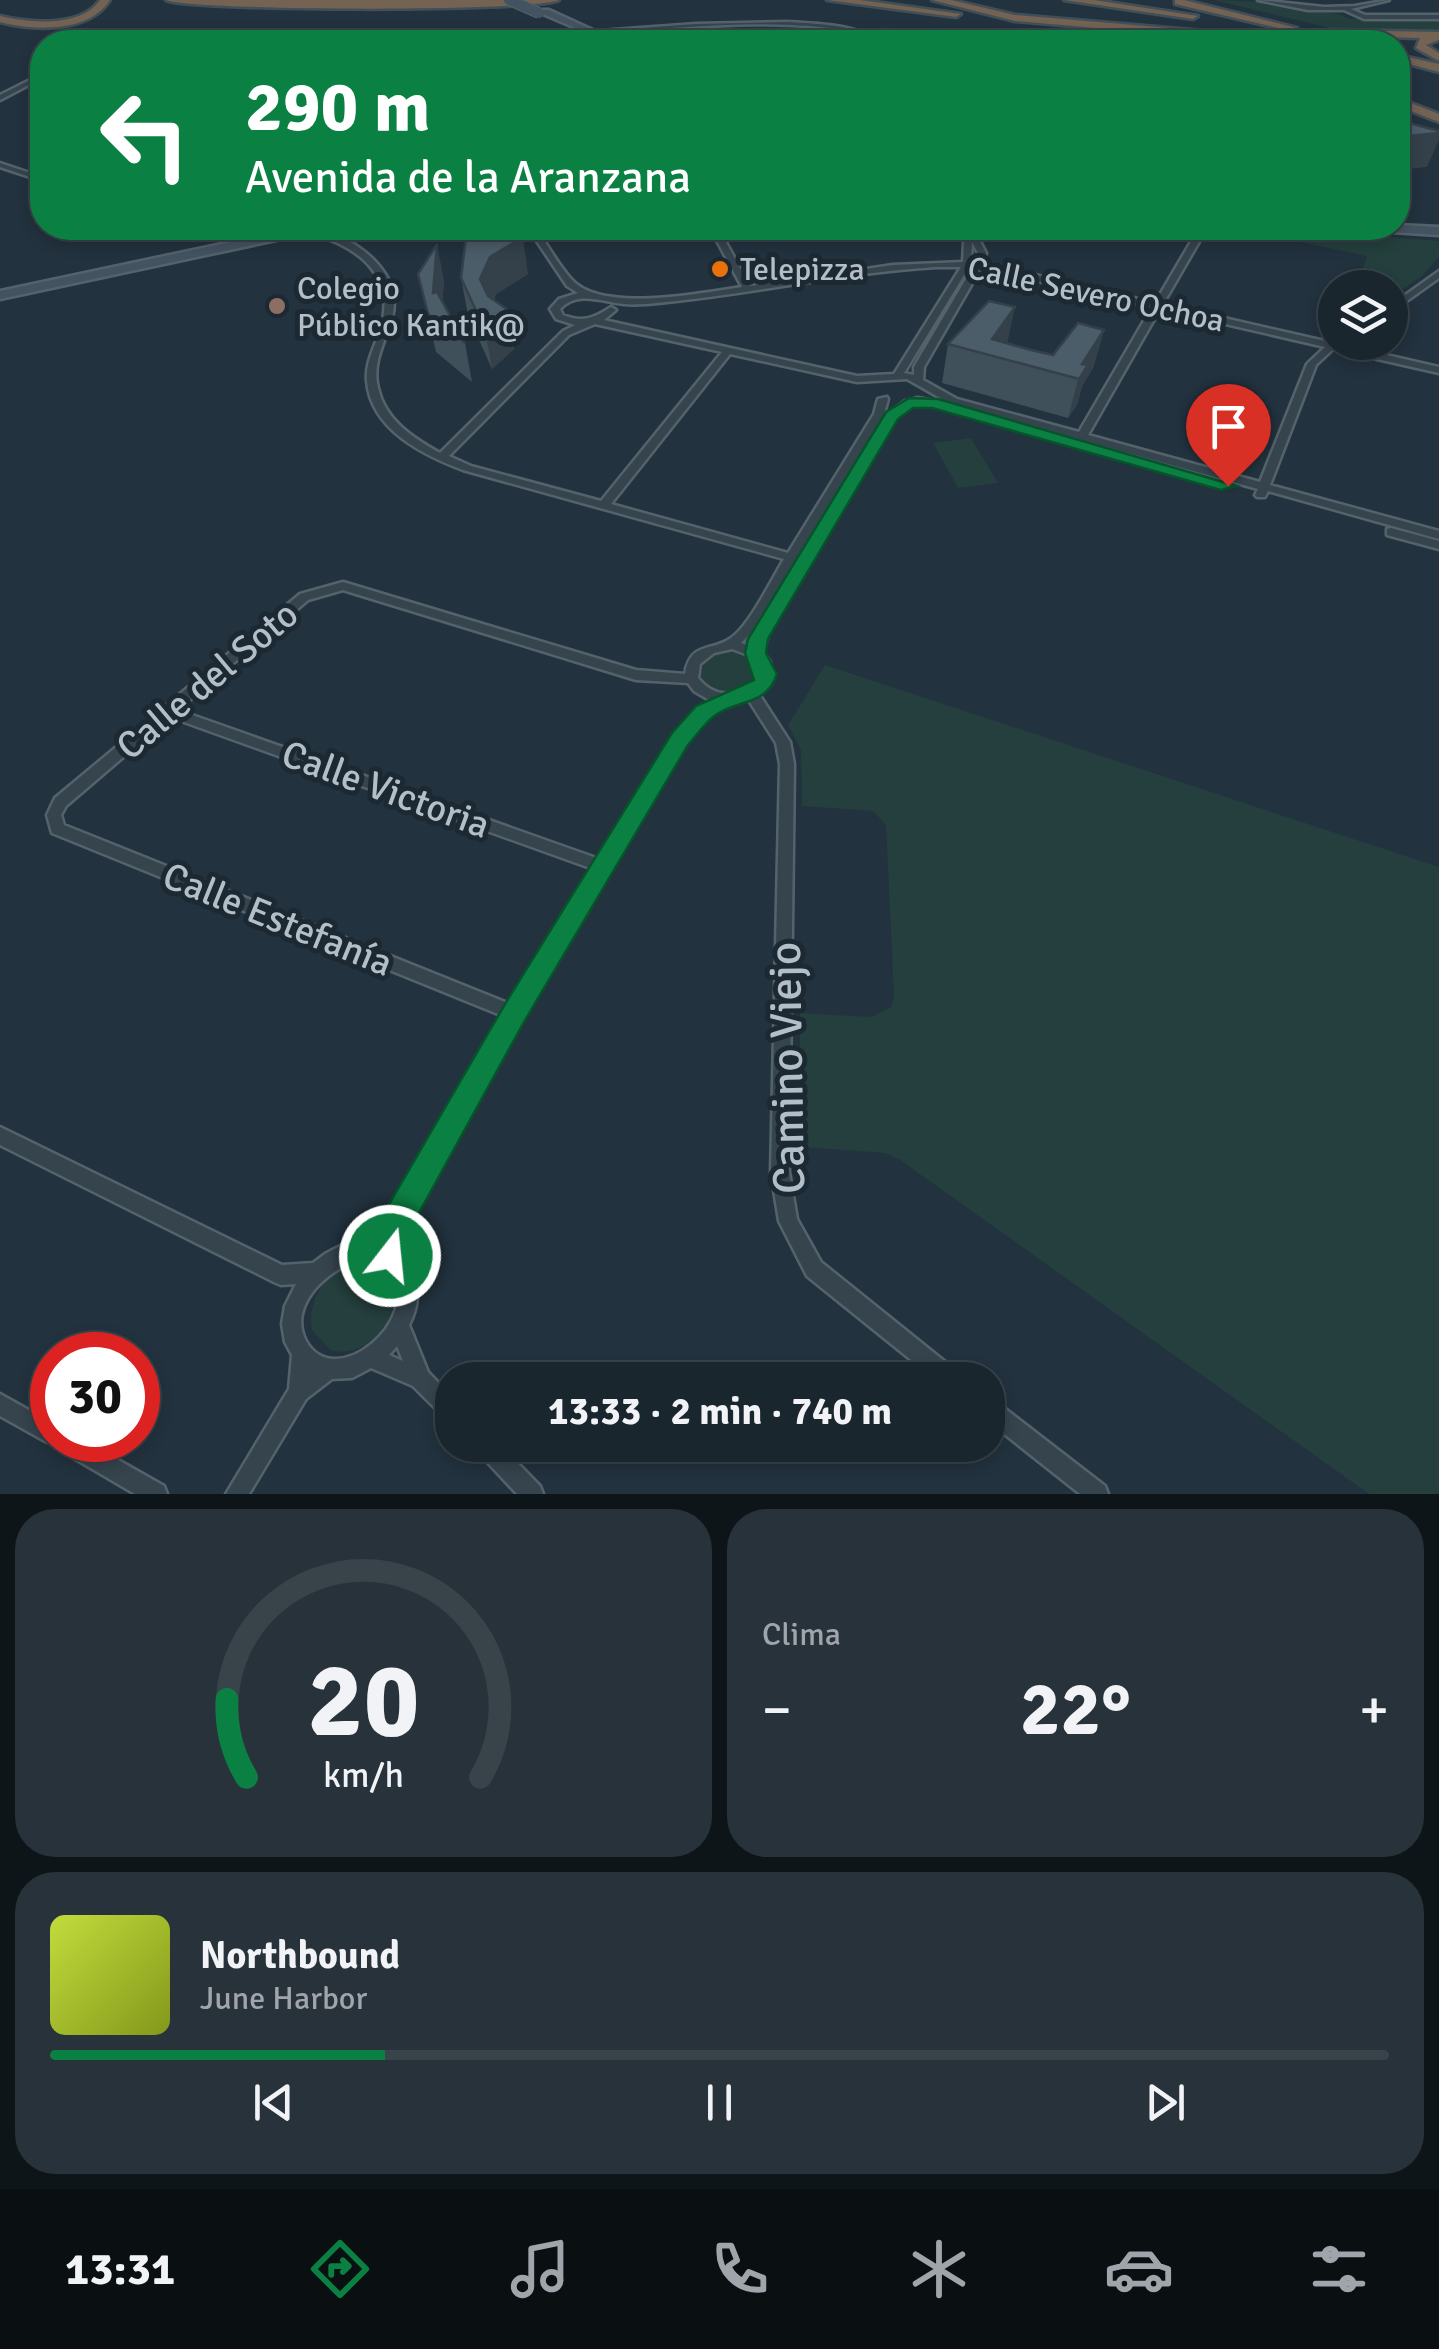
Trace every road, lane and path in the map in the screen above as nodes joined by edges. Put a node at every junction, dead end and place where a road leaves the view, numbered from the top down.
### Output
1 (105, 0) edge
2 (171, 0) edge
3 (204, 0) edge
4 (508, 0) edge
5 (518, 0) edge
6 (554, 0) edge
7 (832, 0) edge
8 (937, 0) edge
9 (1169, 0) edge
10 (1262, 0) edge
11 (1386, 0) edge
12 (1064, 2) edge
13 (292, 4) junction
14 (1346, 10) junction
15 (542, 13) junction
16 (1439, 17) edge
17 (0, 20) edge
18 (1258, 20) junction
19 (1093, 25) junction
20 (580, 30) edge
21 (638, 30) edge
22 (861, 30) edge
23 (1175, 30) edge
24 (1240, 30) edge
25 (1261, 30) edge
26 (1304, 30) edge
27 (1317, 30) edge
28 (1410, 36) edge
29 (1439, 36) edge
30 (1410, 58) edge
31 (1439, 64) edge
32 (30, 82) edge
33 (0, 98) edge
34 (1410, 98) edge
35 (1410, 101) edge
36 (1436, 103) edge
37 (1410, 105) edge
38 (1439, 118) edge
39 (0, 165) edge
40 (30, 174) edge
41 (1410, 230) edge
42 (1439, 232) edge
43 (223, 240) edge
44 (242, 240) edge
45 (343, 240) edge
46 (540, 240) edge
47 (720, 240) edge
48 (967, 240) edge
49 (975, 240) edge
50 (1196, 240) edge
51 (967, 264) junction
52 (979, 265) junction
53 (1439, 274) edge
54 (570, 284) junction
55 (746, 288) junction
56 (0, 292) edge
57 (586, 295) junction
58 (1408, 297) edge
59 (566, 298) junction
60 (1158, 304) junction
61 (608, 308) junction
62 (564, 320) junction
63 (590, 322) junction
64 (622, 326) junction
65 (566, 333) junction
66 (1318, 341) edge
67 (729, 350) junction
68 (1318, 358) edge
69 (1398, 360) edge
70 (1439, 370) edge
71 (898, 375) junction
72 (876, 383) junction
73 (922, 384) junction
74 (883, 399) junction
75 (914, 402) junction
76 (1080, 440) junction
77 (440, 458) junction
78 (1262, 491) junction
79 (603, 506) junction
80 (1439, 535) edge
81 (1439, 546) edge
82 (798, 559) junction
83 (732, 645) junction
84 (756, 653) junction
85 (691, 674) junction
86 (752, 694) junction
87 (706, 703) junction
88 (169, 712) junction
89 (54, 815) joint
90 (604, 866) junction
91 (514, 1013) junction
92 (0, 1136) edge
93 (392, 1230) junction
94 (367, 1248) junction
95 (390, 1256) junction
96 (313, 1273) junction
97 (282, 1276) junction
98 (297, 1302) junction
99 (400, 1327) junction
100 (302, 1354) junction
101 (372, 1358) junction
102 (930, 1362) edge
103 (329, 1369) junction
104 (420, 1379) junction
105 (299, 1392) junction
106 (435, 1394) edge
107 (0, 1404) edge
108 (30, 1421) edge
109 (1005, 1421) edge
110 (100, 1462) edge
111 (501, 1462) edge
112 (156, 1494) edge
113 (238, 1494) edge
114 (532, 1494) edge
115 (1098, 1494) edge

1 - 17 highway
2 - 13 highway
3 - 13 highway
4 - 15 street, bridge
5 - 15 street, bridge
6 - 13 highway
7 - 19 highway
8 - 19 highway
9 - 18 highway
10 - 14 street
11 - 14 street
12 - 24 highway
12 - 25 highway
14 - 16 street
15 - 20 street
18 - 26 highway
18 - 27 highway
19 - 23 highway
21 - 22 street
28 - 29 highway
29 - 31 highway
30 - 31 highway
32 - 33 street
34 - 36 highway
35 - 36 highway
37 - 38 highway
39 - 40 street
41 - 42 street
43 - 56 street
44 - 56 street
45 - 77 street
46 - 54 street
47 - 55 street
48 - 51 street
49 - 52 street
50 - 60 street
51 - 52 street, Calle Severo Ochoa
51 - 55 street, Calle Severo Ochoa
51 - 71 street
52 - 60 street, Calle Severo Ochoa
52 - 73 street
53 - 58 street
54 - 57 street
54 - 59 street
55 - 61 street, Calle Severo Ochoa
57 - 59 street
57 - 61 street
59 - 62 street
60 - 66 street, Calle Severo Ochoa
60 - 76 street
61 - 63 street, Calle Severo Ochoa
61 - 64 street
62 - 63 street
62 - 65 street
63 - 64 street
63 - 65 street, Calle Severo Ochoa
64 - 67 street
65 - 77 street, Calle Severo Ochoa
67 - 72 street
67 - 79 street
68 - 78 street
69 - 70 street, Calle Severo Ochoa
71 - 72 street
71 - 73 street
72 - 74 street
73 - 75 street
73 - 76 street
74 - 75 street
74 - 82 street
75 - 76 street
75 - 82 street
76 - 78 street
77 - 79 street
78 - 80 street
78 - 81 street
79 - 82 street
82 - 83 street
82 - 84 street
83 - 84 street
83 - 85 street
84 - 86 street
85 - 87 street
85 - 88 street, Calle del Soto
86 - 87 street
86 - 102 street, Camino Viejo
87 - 90 street
88 - 89 street, Calle del Soto
88 - 90 street, Calle Victoria
89 - 91 street, Calle Estefanía
90 - 91 street
91 - 93 street
92 - 97 street
93 - 94 street
93 - 95 street
94 - 95 street
94 - 96 street
95 - 99 street
96 - 97 street
96 - 98 street
97 - 98 street
98 - 100 street
99 - 101 street
99 - 104 street
100 - 103 street
100 - 105 street
101 - 103 street
101 - 104 street
103 - 105 street
104 - 106 street
105 - 113 street
107 - 108 street
109 - 115 street
110 - 112 street
111 - 114 street

